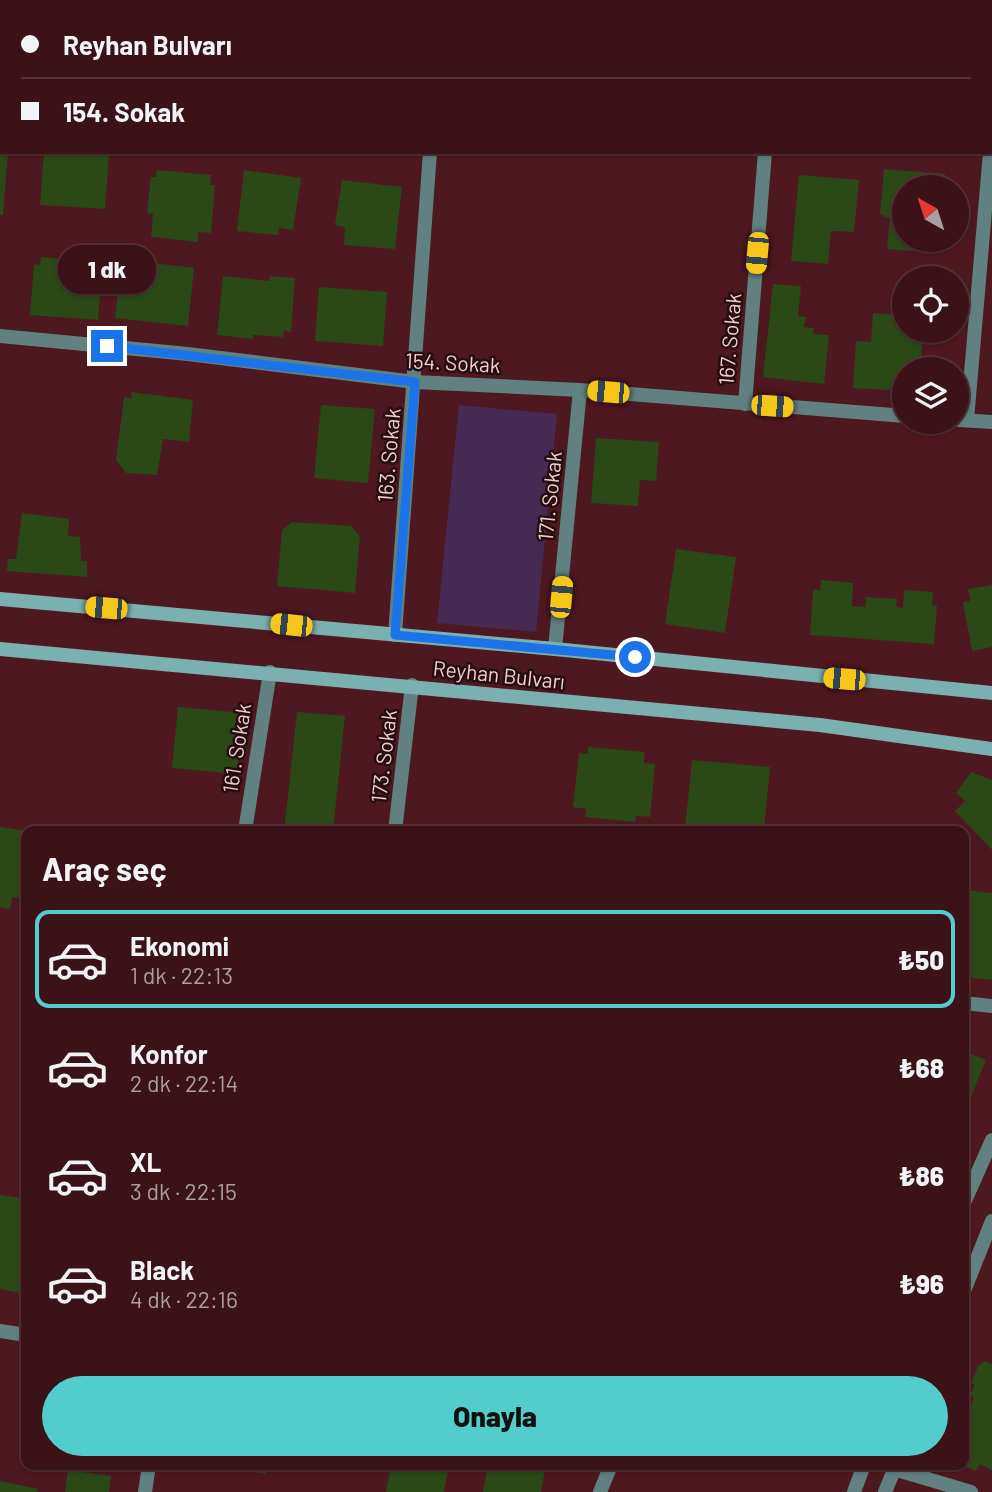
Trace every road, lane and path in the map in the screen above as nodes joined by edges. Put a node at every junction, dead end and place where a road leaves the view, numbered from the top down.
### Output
1 (430, 154) edge
2 (765, 154) edge
3 (990, 154) edge
4 (0, 336) edge
5 (969, 357) edge
6 (415, 382) junction
7 (580, 390) junction
8 (745, 404) junction
9 (892, 415) edge
10 (969, 420) edge
11 (992, 422) edge
12 (0, 599) edge
13 (395, 635) junction
14 (0, 649) edge
15 (555, 649) junction
16 (270, 672) junction
17 (412, 685) junction
18 (992, 693) edge
19 (992, 749) edge
20 (246, 826) edge
21 (396, 826) edge
22 (969, 1004) edge
23 (992, 1006) edge
24 (992, 1140) edge
25 (969, 1192) edge
26 (992, 1221) edge
27 (969, 1278) edge
28 (0, 1331) edge
29 (21, 1334) edge
30 (148, 1470) edge
31 (609, 1470) edge
32 (862, 1470) edge
33 (894, 1470) edge
34 (904, 1470) edge
35 (145, 1492) edge
36 (600, 1492) edge
37 (854, 1492) edge
38 (885, 1492) edge
39 (971, 1492) edge

1 - 6 street, 163. Sokak
2 - 8 street, 167. Sokak
3 - 5 street
4 - 6 street, 154. Sokak
6 - 7 street, 154. Sokak
6 - 13 street, 163. Sokak
7 - 8 street, 154. Sokak
7 - 15 street, 171. Sokak
8 - 9 street, 154. Sokak
10 - 11 street
12 - 13 main road, Reyhan Bulvarı
13 - 15 main road, Reyhan Bulvarı
14 - 16 main road, Reyhan Bulvarı
15 - 18 main road, Reyhan Bulvarı
16 - 17 main road, Reyhan Bulvarı
16 - 20 street, 161. Sokak
17 - 19 main road, Reyhan Bulvarı
17 - 21 street, 173. Sokak
22 - 23 street
24 - 25 street
26 - 27 street
28 - 29 street
30 - 35 street
31 - 36 street
32 - 37 street
33 - 38 street
34 - 39 street

